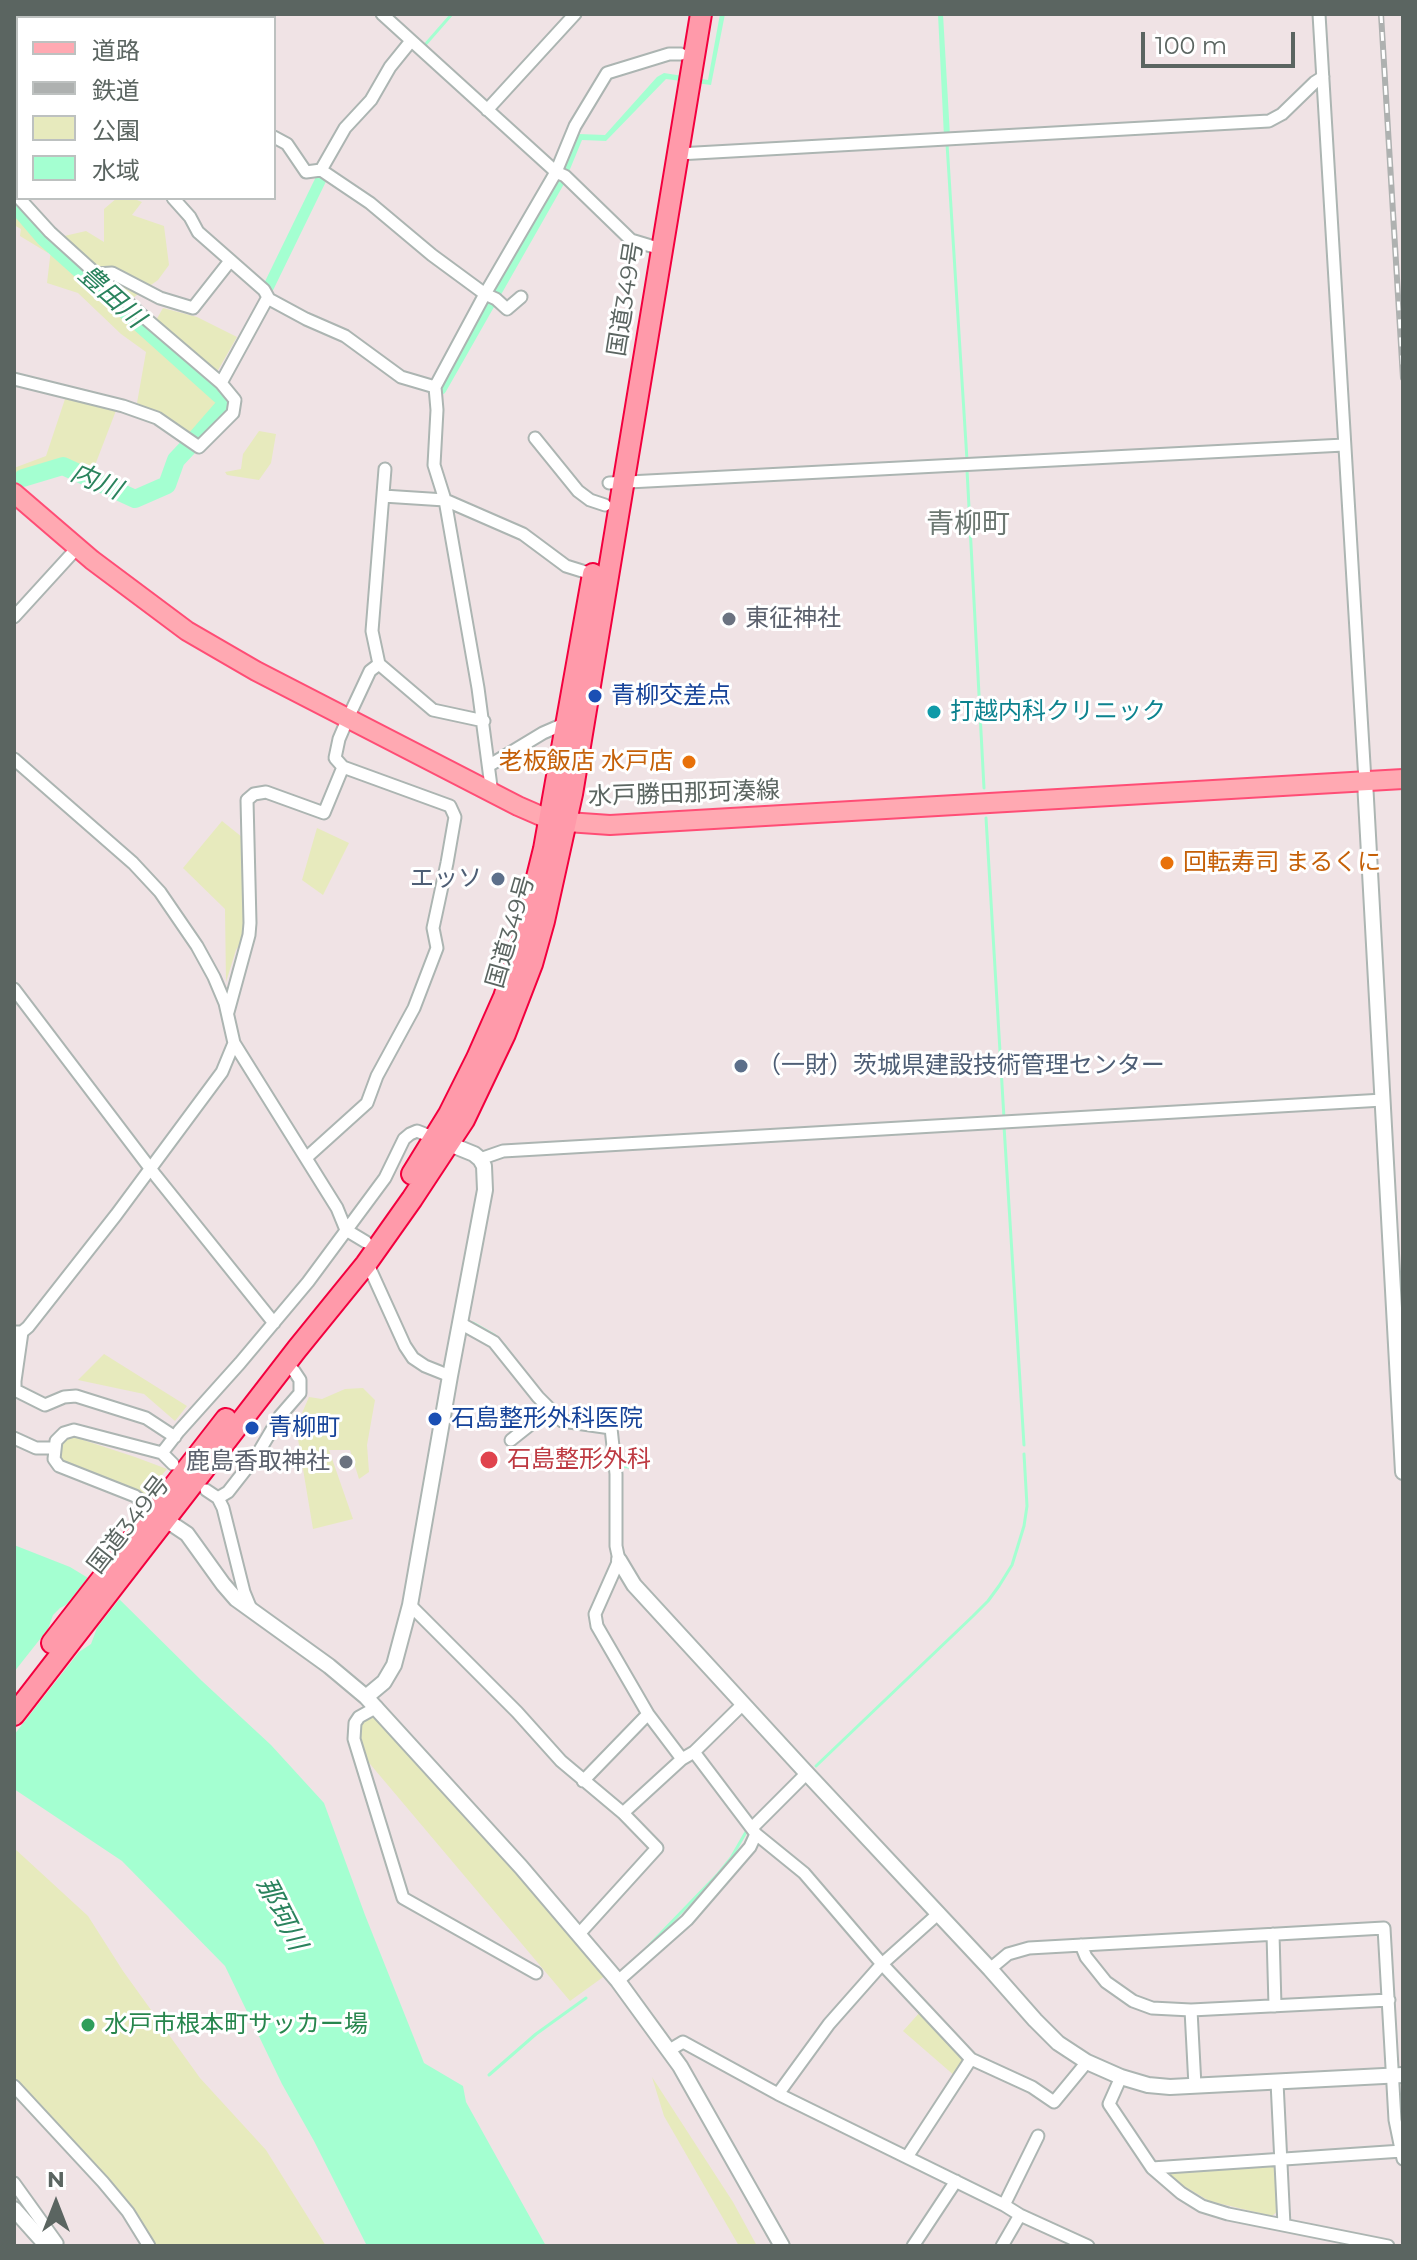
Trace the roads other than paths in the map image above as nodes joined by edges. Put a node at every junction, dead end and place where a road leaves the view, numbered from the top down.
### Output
1 (382, 14) edge
2 (575, 14) edge
3 (687, 14) edge
4 (701, 14) edge
5 (1319, 14) edge
6 (411, 41) junction
7 (681, 54) junction
8 (1323, 77) junction
9 (487, 110) junction
10 (276, 138) edge
11 (678, 154) junction
12 (321, 170) junction
13 (556, 172) junction
14 (20, 200) edge
15 (181, 201) edge
16 (655, 247) junction
17 (230, 261) junction
18 (96, 274) junction
19 (268, 297) junction
20 (490, 297) junction
21 (521, 297) dead end
22 (14, 379) edge
23 (221, 383) junction
24 (435, 387) junction
25 (535, 438) dead end
26 (1344, 445) junction
27 (385, 469) dead end
28 (616, 483) junction
29 (14, 493) edge
30 (383, 496) junction
31 (445, 500) junction
32 (605, 505) junction
33 (77, 548) junction
34 (600, 576) junction
35 (14, 617) edge
36 (379, 664) junction
37 (348, 718) junction
38 (484, 721) junction
39 (567, 722) junction
40 (14, 759) edge
41 (490, 765) junction
42 (343, 767) junction
43 (1403, 779) edge
44 (1365, 781) junction
45 (492, 794) junction
46 (558, 820) junction
47 (14, 989) edge
48 (227, 1015) junction
49 (234, 1043) junction
50 (1383, 1100) junction
51 (442, 1141) junction
52 (306, 1158) junction
53 (480, 1159) junction
54 (151, 1169) junction
55 (346, 1230) junction
56 (366, 1242) junction
57 (366, 1264) junction
58 (274, 1323) junction
59 (460, 1323) junction
60 (18, 1332) edge
61 (294, 1371) dead end
62 (450, 1376) junction
63 (550, 1409) junction
64 (175, 1437) junction
65 (14, 1438) edge
66 (511, 1440) dead end
67 (54, 1448) junction
68 (162, 1453) junction
69 (173, 1464) dead end
70 (1403, 1472) edge
71 (206, 1490) dead end
72 (218, 1498) junction
73 (160, 1515) junction
74 (145, 1534) junction
75 (619, 1560) junction
76 (410, 1605) junction
77 (251, 1610) junction
78 (14, 1692) edge
79 (372, 1702) junction
80 (743, 1704) junction
81 (648, 1714) junction
82 (14, 1715) edge
83 (694, 1752) junction
84 (682, 1759) junction
85 (807, 1773) junction
86 (583, 1781) junction
87 (623, 1813) junction
88 (754, 1831) junction
89 (939, 1913) junction
90 (579, 1934) junction
91 (1273, 1934) junction
92 (1081, 1945) junction
93 (882, 1964) junction
94 (990, 1969) junction
95 (536, 1973) dead end
96 (618, 1981) junction
97 (1389, 2000) junction
98 (1275, 2006) junction
99 (1191, 2010) junction
100 (668, 2051) junction
101 (971, 2059) junction
102 (1087, 2062) junction
103 (1398, 2075) edge
104 (1121, 2077) junction
105 (1277, 2082) junction
106 (14, 2086) edge
107 (1195, 2086) junction
108 (778, 2094) junction
109 (1038, 2136) dead end
110 (1402, 2155) edge
111 (907, 2157) junction
112 (1281, 2161) junction
113 (1152, 2168) junction
114 (956, 2181) junction
115 (14, 2183) edge
116 (1004, 2205) junction
117 (14, 2209) edge
118 (1020, 2215) junction
119 (1284, 2225) junction
120 (47, 2246) edge
121 (55, 2246) edge
122 (149, 2246) edge
123 (782, 2246) edge
124 (913, 2246) edge
125 (1002, 2246) edge
126 (1088, 2246) edge
127 (1388, 2246) edge

1 - 6 street
2 - 9 street
3 - 7 highway, 国道349号
4 - 11 highway, 国道349号
5 - 8 street
6 - 9 street
6 - 12 street
7 - 13 street
7 - 16 highway, 国道349号
8 - 11 street
8 - 26 street
9 - 13 street
10 - 12 street
11 - 16 highway, 国道349号
12 - 20 street
13 - 16 street
13 - 20 street
14 - 18 street
15 - 17 street
16 - 28 highway, 国道349号
17 - 18 street
17 - 19 street
18 - 23 street
19 - 23 street
19 - 24 street
20 - 21 street
20 - 24 street
22 - 23 street
24 - 31 street
25 - 32 street
26 - 28 street
26 - 44 street
27 - 30 street
28 - 32 highway, 国道349号
28 - 34 highway, 国道349号
29 - 33 main road, 水戸勝田那珂湊線
30 - 31 street
30 - 36 street
31 - 34 street
31 - 38 street
32 - 34 highway, 国道349号
33 - 35 street
33 - 37 main road, 水戸勝田那珂湊線
34 - 39 highway, 国道349号
34 - 46 highway, 国道349号
36 - 37 street
36 - 38 street
37 - 42 street
37 - 45 main road, 水戸勝田那珂湊線
38 - 41 street
39 - 41 street
39 - 46 highway, 国道349号
40 - 48 street
41 - 45 street
42 - 48 street
42 - 52 street
43 - 44 main road, 水戸勝田那珂湊線
44 - 46 main road, 水戸勝田那珂湊線
44 - 50 street
45 - 46 main road, 水戸勝田那珂湊線
46 - 51 highway, 国道349号
47 - 54 street
48 - 49 street
49 - 52 street
49 - 54 street
50 - 53 street
50 - 70 street
51 - 53 street
51 - 55 street
51 - 56 highway, 国道349号
51 - 57 highway, 国道349号
52 - 55 street
53 - 59 street
54 - 58 street
54 - 60 street
55 - 56 street
55 - 58 street
56 - 73 highway, 国道349号
57 - 62 street
57 - 73 highway, 国道349号
58 - 64 street
59 - 62 street
59 - 63 street
60 - 64 street
61 - 72 street
62 - 76 street
63 - 66 street
63 - 75 street
64 - 68 street
65 - 67 street
67 - 68 street
67 - 73 street
68 - 69 street
71 - 72 street
72 - 77 street
73 - 74 highway, 国道349号
73 - 77 street
74 - 78 highway, 国道349号
74 - 82 highway, 国道349号
75 - 80 street
75 - 81 street
76 - 79 street
76 - 86 street
77 - 79 street
79 - 90 street
79 - 95 street
80 - 83 street
80 - 85 street
81 - 84 street
81 - 86 street
83 - 84 street
83 - 88 street
84 - 87 street
85 - 88 street
85 - 89 street
86 - 87 street
87 - 90 street
88 - 93 street
88 - 96 street
89 - 93 street
89 - 94 street
90 - 96 street
91 - 92 street
91 - 97 street
91 - 98 street
92 - 94 street
92 - 99 street
93 - 101 street
93 - 108 street
94 - 102 street
96 - 100 street
97 - 98 street
97 - 103 street
98 - 99 street
99 - 107 street
100 - 108 street
100 - 123 street
101 - 102 street
101 - 111 street
102 - 104 street
103 - 105 street
103 - 110 street
104 - 107 street
104 - 113 street
105 - 107 street
105 - 112 street
106 - 122 street
108 - 111 street
109 - 116 street
110 - 112 street
111 - 114 street
112 - 113 street
112 - 119 street
113 - 119 street
114 - 116 street
114 - 124 street
115 - 121 street
116 - 118 street
117 - 120 street
118 - 125 street
118 - 126 street
119 - 127 street

